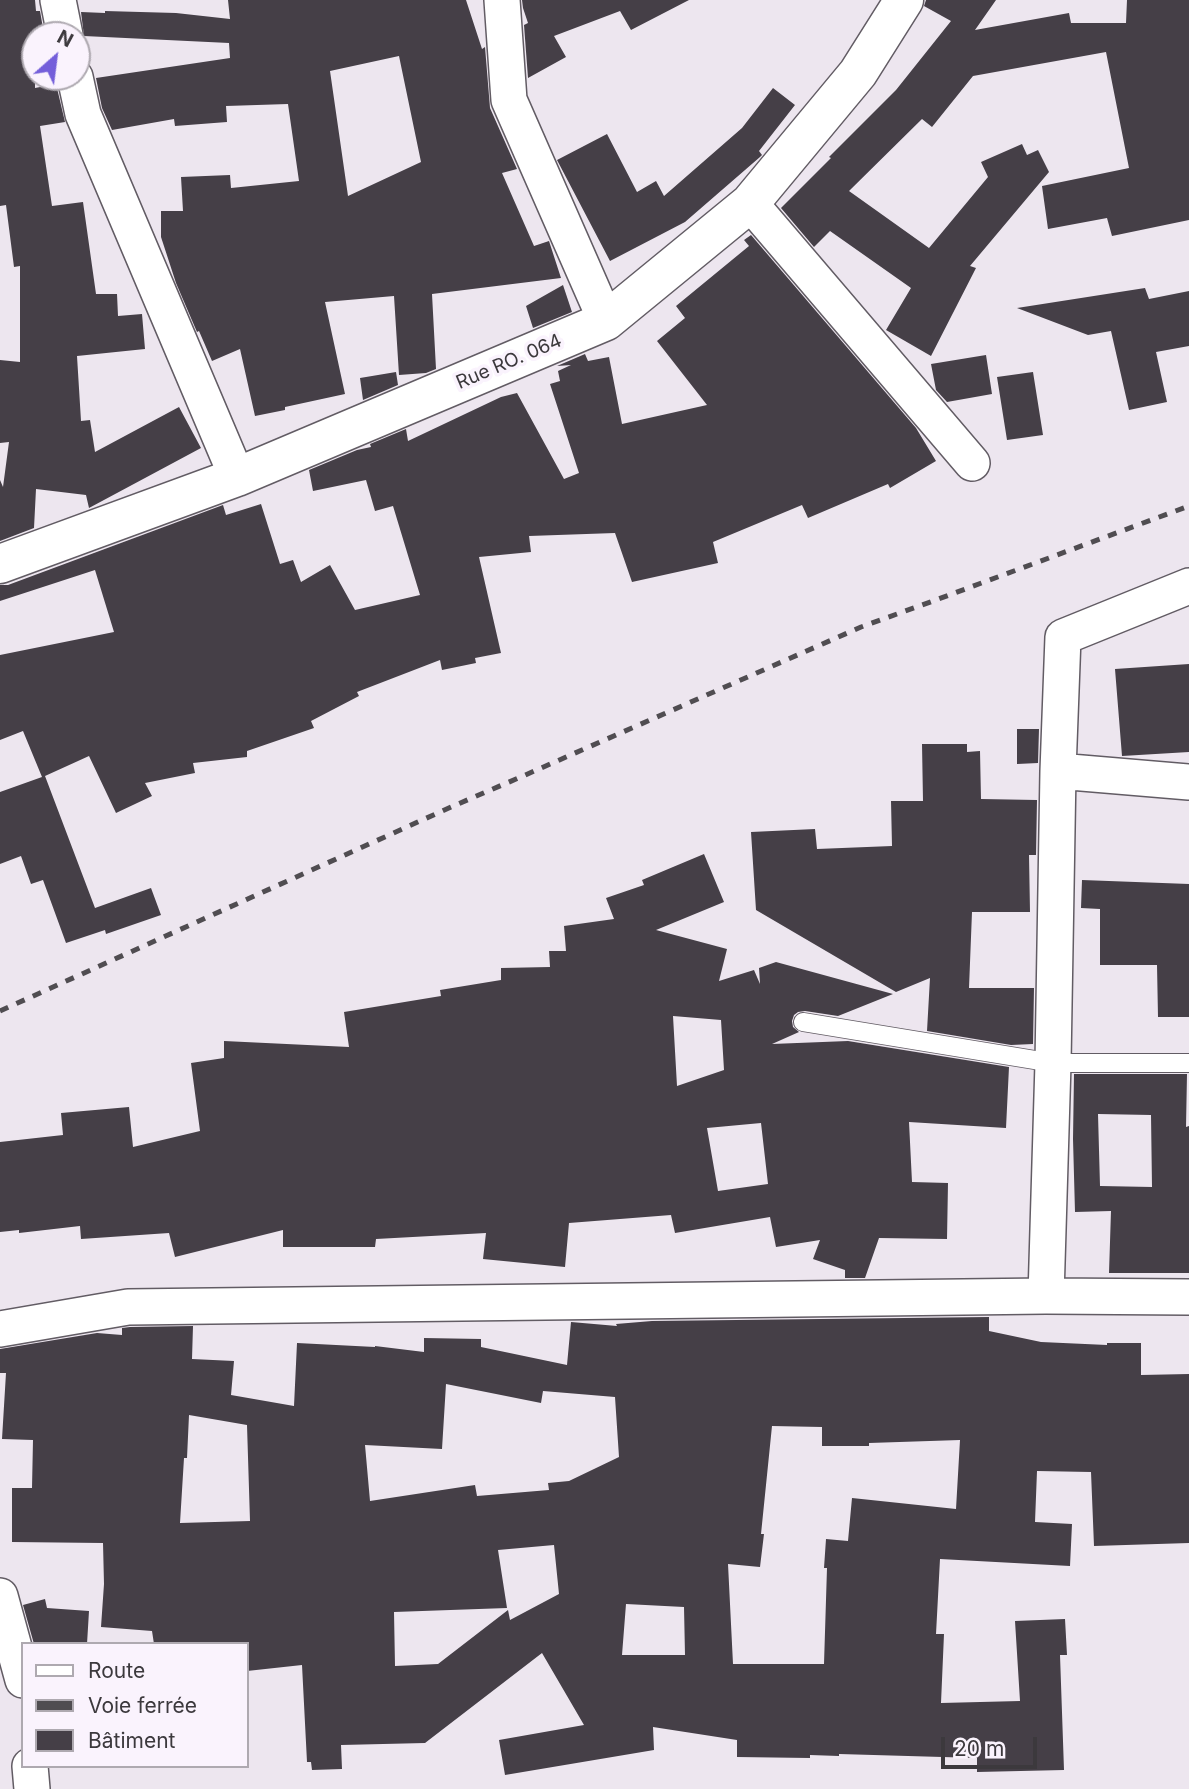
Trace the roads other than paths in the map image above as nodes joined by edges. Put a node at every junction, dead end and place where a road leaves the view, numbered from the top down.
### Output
1 (58, 0) edge
2 (502, 0) edge
3 (904, 0) edge
4 (62, 21) edge
5 (78, 91) edge
6 (751, 203) junction
7 (606, 321) junction
8 (972, 463) dead end
9 (237, 477) junction
10 (0, 564) edge
11 (1189, 586) edge
12 (1058, 771) junction
13 (1189, 782) edge
14 (803, 1022) dead end
15 (1053, 1063) junction
16 (1189, 1063) edge
17 (1046, 1296) junction
18 (1189, 1297) edge
19 (0, 1329) edge
20 (0, 1597) edge
21 (21, 1673) edge
22 (30, 1768) edge
23 (32, 1789) edge

1 - 4 street
2 - 7 street
3 - 6 street, Rue RO. 064
5 - 9 street
6 - 7 street, Rue RO. 064
6 - 8 street
7 - 9 street, Rue RO. 064
9 - 10 street, Rue RO. 064
11 - 12 street
12 - 13 street
12 - 15 street
14 - 15 lane
15 - 16 lane
15 - 17 street
17 - 18 street
17 - 19 street
20 - 21 street
22 - 23 street

